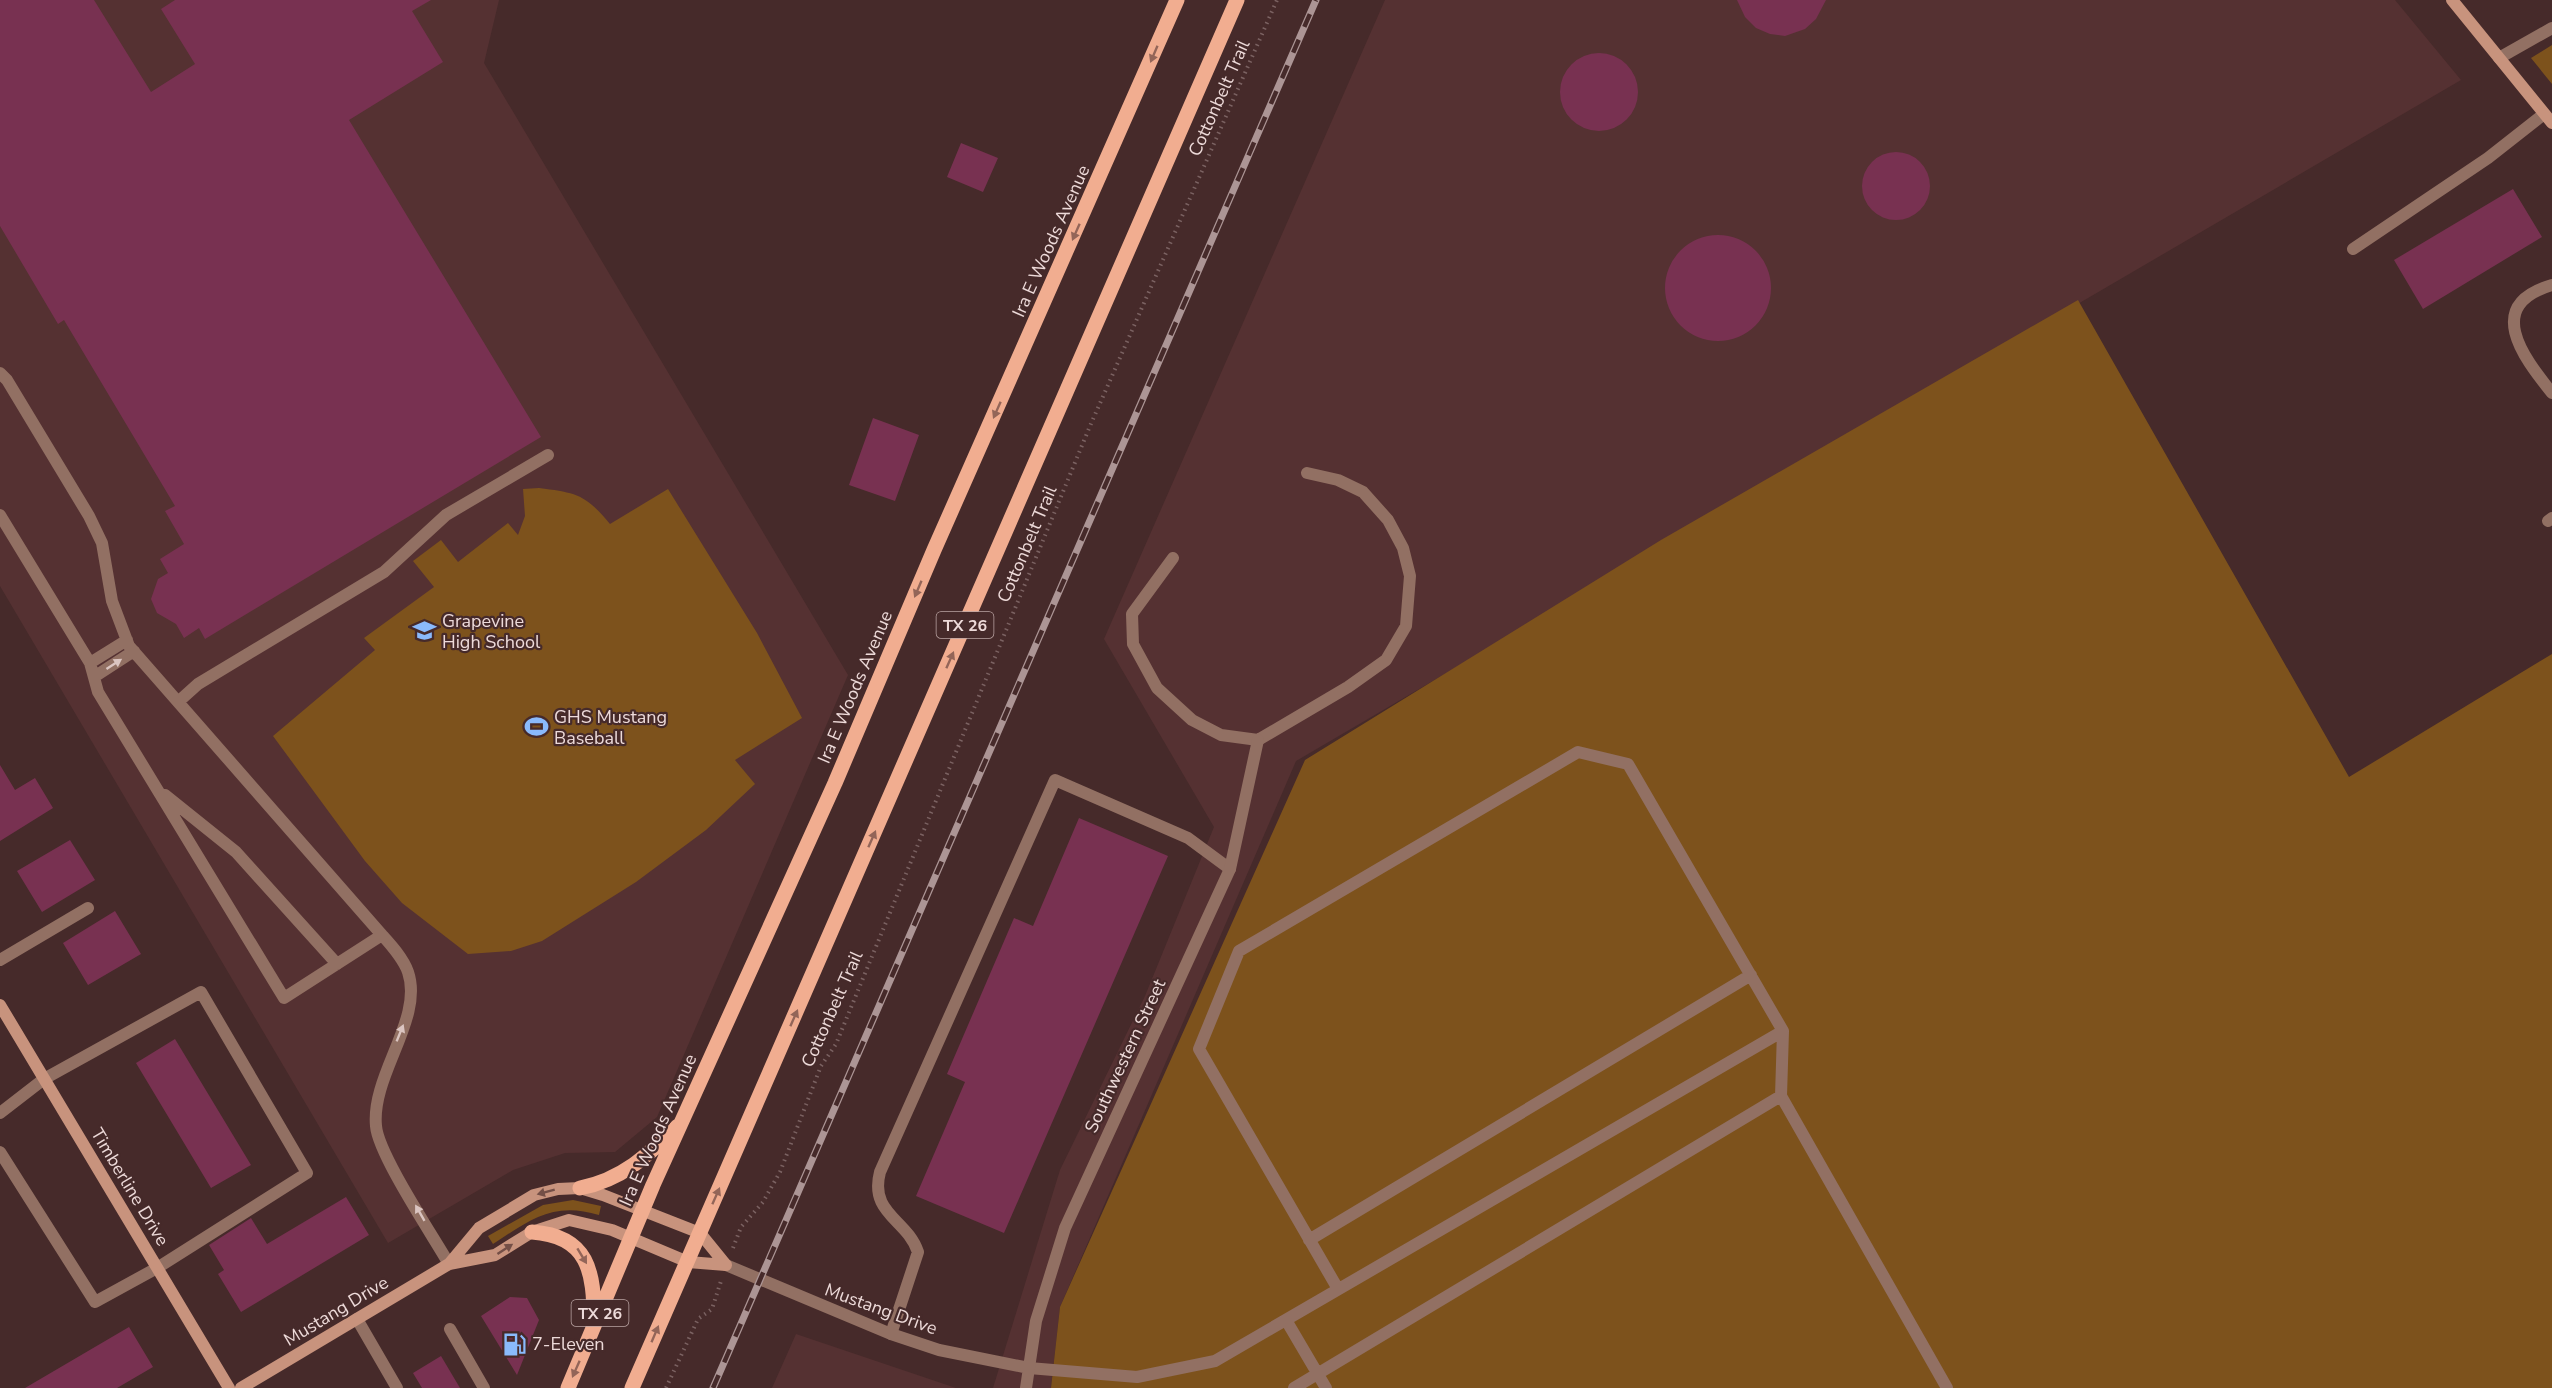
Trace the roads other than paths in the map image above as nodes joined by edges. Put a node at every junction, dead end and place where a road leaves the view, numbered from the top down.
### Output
1 (1177, 0) edge
2 (1237, 0) edge
3 (2452, 0) edge
4 (2552, 27) edge
5 (2499, 58) junction
6 (2548, 119) edge
7 (2354, 249) dead end
8 (2552, 285) edge
9 (0, 373) edge
10 (2552, 393) edge
11 (548, 455) dead end
12 (1307, 473) dead end
13 (0, 515) edge
14 (1173, 558) dead end
15 (127, 640) junction
16 (134, 651) junction
17 (90, 663) junction
18 (94, 676) junction
19 (178, 702) junction
20 (1258, 740) junction
21 (157, 788) junction
22 (1230, 869) junction
23 (88, 908) dead end
24 (381, 935) junction
25 (0, 960) edge
26 (337, 964) junction
27 (1751, 975) junction
28 (0, 1005) edge
29 (1783, 1031) junction
30 (44, 1079) junction
31 (1781, 1096) junction
32 (0, 1113) edge
33 (684, 1120) junction
34 (0, 1152) edge
35 (580, 1188) junction
36 (642, 1211) junction
37 (532, 1232) junction
38 (700, 1233) junction
39 (632, 1238) junction
40 (1309, 1240) junction
41 (688, 1262) junction
42 (449, 1264) junction
43 (726, 1265) junction
44 (157, 1268) junction
45 (1338, 1289) junction
46 (357, 1319) junction
47 (1286, 1320) junction
48 (450, 1329) dead end
49 (593, 1330) junction
50 (891, 1334) junction
51 (1029, 1368) junction
52 (1317, 1374) junction
53 (229, 1388) edge
54 (241, 1388) edge
55 (397, 1388) edge
56 (484, 1388) edge
57 (568, 1388) edge
58 (632, 1388) edge
59 (1026, 1388) edge
60 (1294, 1388) edge
61 (1326, 1388) edge
62 (1947, 1388) edge

1 -> 33 main road, Ira E Woods Avenue / TX 26
38 -> 2 main road, TX 26
3 - 5 main road
4 - 5 street
5 - 6 main road
6 - 7 street
8 - 10 street
9 - 15 street
11 - 19 street
12 - 20 street
13 - 17 street
14 - 20 street
15 - 16 street
15 - 17 street
18 -> 16 street
16 - 19 street
17 - 18 street
18 - 21 street
19 - 24 street
20 - 22 street, Southwestern Street
21 - 26 street
21 - 26 street
22 - 50 street
22 - 51 street, Southwestern Street
23 - 25 street
24 - 26 street
42 -> 24 street
27 - 29 street
27 - 40 street
27 - 40 street
28 - 30 main road, Timberline Drive
29 - 31 street
29 - 45 street, Mustang Drive
30 - 32 street
30 - 44 main road, Timberline Drive
30 - 44 street
31 - 52 street
31 - 62 street
33 - 35 main road
33 - 36 main road, Ira E Woods Avenue / TX 26
34 - 44 street
35 - 36 main road, Mustang Drive
35 -> 42 main road, Mustang Drive
36 - 38 main road, Mustang Drive
36 - 39 main road, Ira E Woods Avenue / TX 26
37 - 39 main road, Mustang Drive
42 -> 37 main road, Mustang Drive
37 -> 49 main road
38 - 41 main road, TX 26
38 - 43 main road, Mustang Drive
39 - 41 main road, Mustang Drive
39 - 49 main road, Ira E Woods Avenue / TX 26
40 - 45 street
41 - 43 main road, Mustang Drive
58 -> 41 main road, TX 26
42 - 46 main road, Mustang Drive
43 - 50 street, Mustang Drive
44 - 53 main road, Timberline Drive
45 - 47 street, Mustang Drive
46 - 54 main road, Mustang Drive
46 - 55 street
47 - 51 street, Mustang Drive
47 - 52 street
48 - 56 street
49 -> 57 main road, Ira E Woods Avenue / TX 26
50 - 51 street, Mustang Drive
51 - 59 street, Southwestern Street
52 - 60 street
52 - 61 street

